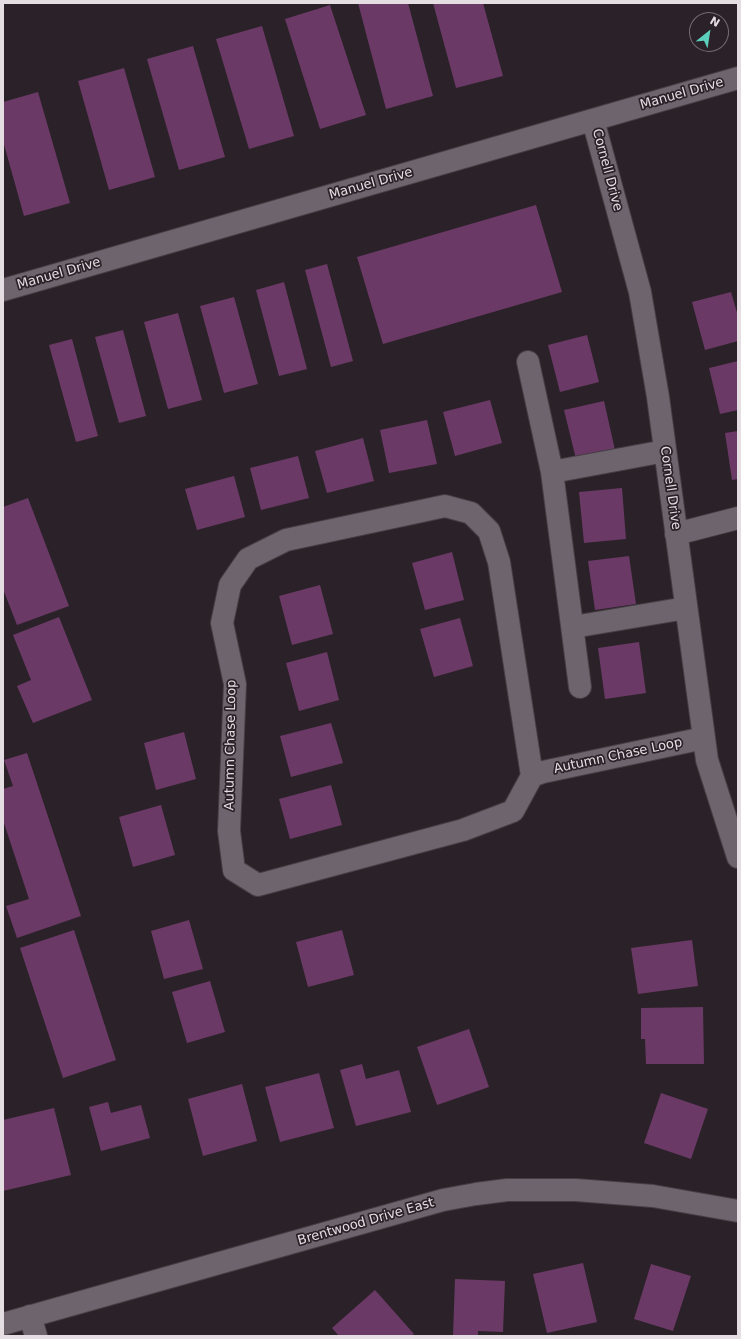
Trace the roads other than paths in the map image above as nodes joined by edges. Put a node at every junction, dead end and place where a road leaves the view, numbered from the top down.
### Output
1 (738, 78) edge
2 (593, 120) junction
3 (3, 290) edge
4 (528, 362) dead end
5 (665, 450) junction
6 (552, 472) junction
7 (738, 518) edge
8 (676, 534) junction
9 (686, 608) junction
10 (573, 627) junction
11 (580, 686) dead end
12 (704, 738) junction
13 (532, 776) junction
14 (738, 857) edge
15 (738, 1211) edge
16 (3, 1324) edge
17 (33, 1326) edge

1 - 2 street, Manuel Drive
2 - 3 street, Manuel Drive
2 - 5 street, Cornell Drive
4 - 6 street
5 - 6 street
5 - 8 street, Cornell Drive
6 - 10 street
7 - 8 street
8 - 9 street, Cornell Drive
9 - 10 street
9 - 12 street, Cornell Drive
10 - 11 street
12 - 13 street, Autumn Chase Loop
12 - 14 street, Cornell Drive
13 - 13 street, Autumn Chase Loop
15 - 17 street, Brentwood Drive East
16 - 17 street, Brentwood Drive East

